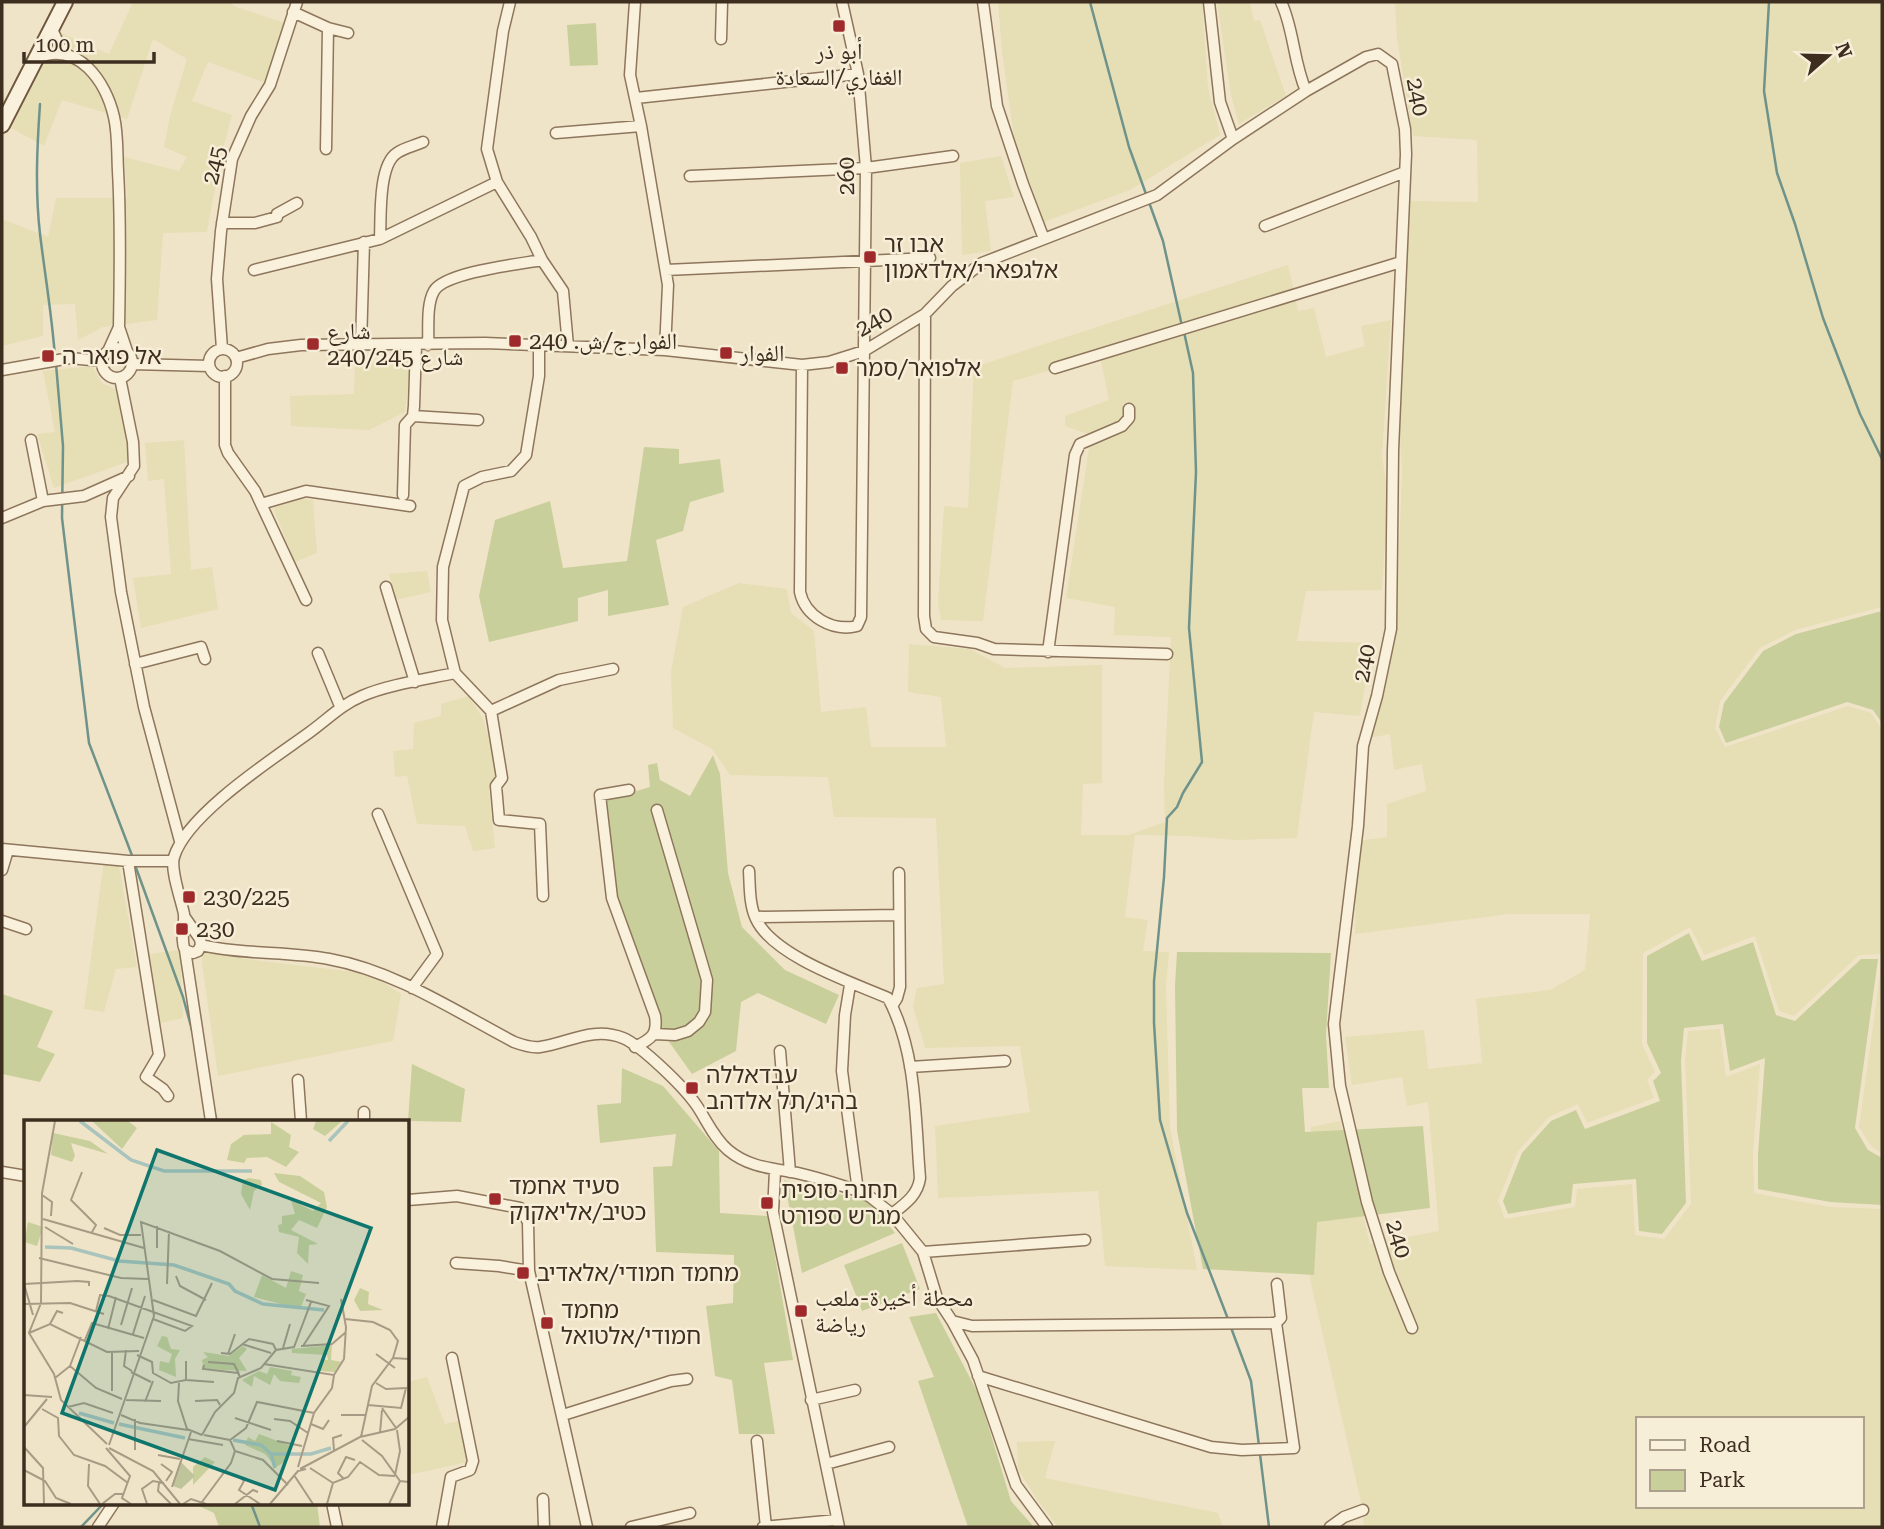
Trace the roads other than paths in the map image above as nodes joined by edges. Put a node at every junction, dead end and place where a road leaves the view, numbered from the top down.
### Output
1 (55, 2) edge
2 (65, 2) edge
3 (510, 2) edge
4 (635, 2) edge
5 (722, 2) edge
6 (842, 2) edge
7 (983, 2) edge
8 (1209, 2) edge
9 (1282, 2) edge
10 (295, 7) edge
11 (327, 28) junction
12 (51, 29) junction
13 (348, 33) dead end
14 (721, 39) dead end
15 (68, 55) junction
16 (37, 58) junction
17 (858, 74) junction
18 (1306, 91) junction
19 (636, 98) junction
20 (2, 105) edge
21 (2, 125) edge
22 (641, 126) junction
23 (556, 133) dead end
24 (1233, 139) junction
25 (423, 142) dead end
26 (326, 149) dead end
27 (953, 156) dead end
28 (866, 168) junction
29 (1405, 172) junction
30 (690, 176) dead end
31 (497, 182) junction
32 (297, 203) dead end
33 (222, 223) junction
34 (1265, 226) dead end
35 (380, 239) junction
36 (1044, 239) junction
37 (364, 242) junction
38 (930, 258) dead end
39 (542, 260) junction
40 (866, 261) junction
41 (1401, 262) junction
42 (254, 270) dead end
43 (666, 271) junction
44 (925, 314) junction
45 (119, 327) junction
46 (361, 345) junction
47 (416, 345) junction
48 (428, 345) junction
49 (539, 345) junction
50 (568, 346) junction
51 (109, 349) junction
52 (222, 349) junction
53 (665, 349) junction
54 (127, 351) junction
55 (864, 351) junction
56 (236, 358) junction
57 (101, 361) junction
58 (132, 364) junction
59 (802, 365) junction
60 (209, 366) junction
61 (1055, 368) dead end
62 (2, 370) edge
63 (225, 376) junction
64 (120, 378) junction
65 (1129, 409) dead end
66 (413, 416) junction
67 (478, 420) dead end
68 (31, 440) dead end
69 (130, 475) junction
70 (403, 495) dead end
71 (43, 501) junction
72 (261, 504) junction
73 (410, 506) dead end
74 (2, 518) edge
75 (386, 587) dead end
76 (306, 600) dead end
77 (1048, 652) junction
78 (318, 653) dead end
79 (1167, 654) dead end
80 (205, 659) dead end
81 (135, 664) junction
82 (612, 669) dead end
83 (455, 673) junction
84 (415, 682) junction
85 (340, 706) junction
86 (491, 711) junction
87 (629, 790) dead end
88 (657, 810) dead end
89 (378, 814) dead end
90 (180, 841) junction
91 (5, 850) edge
92 (128, 861) junction
93 (173, 861) junction
94 (2, 870) edge
95 (749, 871) dead end
96 (898, 873) dead end
97 (543, 896) dead end
98 (898, 915) junction
99 (755, 917) junction
100 (2, 921) edge
101 (26, 929) dead end
102 (190, 937) junction
103 (201, 945) junction
104 (189, 952) junction
105 (850, 985) junction
106 (412, 988) junction
107 (892, 1006) junction
108 (655, 1034) junction
109 (635, 1047) junction
110 (780, 1051) dead end
111 (1005, 1061) dead end
112 (910, 1067) junction
113 (298, 1080) dead end
114 (168, 1096) dead end
115 (211, 1120) edge
116 (301, 1120) edge
117 (775, 1171) junction
118 (2, 1172) edge
119 (790, 1172) junction
120 (24, 1177) edge
121 (859, 1191) junction
122 (410, 1200) edge
123 (892, 1214) junction
124 (1085, 1240) dead end
125 (923, 1252) junction
126 (456, 1263) dead end
127 (529, 1271) junction
128 (1278, 1284) dead end
129 (952, 1321) junction
130 (1276, 1323) junction
131 (1412, 1328) dead end
132 (452, 1359) dead end
133 (978, 1376) junction
134 (687, 1379) dead end
135 (855, 1390) dead end
136 (811, 1400) junction
137 (563, 1415) junction
138 (757, 1441) dead end
139 (889, 1447) dead end
140 (826, 1464) junction
141 (543, 1499) dead end
142 (113, 1504) edge
143 (332, 1504) edge
144 (1363, 1510) dead end
145 (690, 1513) dead end
146 (838, 1524) edge
147 (98, 1527) edge
148 (337, 1527) edge
149 (442, 1527) edge
150 (544, 1527) edge
151 (587, 1527) edge
152 (631, 1527) edge
153 (764, 1527) edge
154 (1046, 1527) edge
155 (1330, 1527) edge

1 - 20 main road
2 - 12 main road
3 - 31 street
4 - 19 street
5 - 14 street
6 - 17 street, 260
7 - 36 street
8 - 24 street
9 - 18 street
10 - 11 street
10 - 33 street, 245
11 - 13 street
11 - 26 street
12 - 15 street
12 - 16 main road
15 - 16 street
15 - 45 street
16 - 21 main road
17 - 19 street
17 - 28 street, 260
18 - 24 street, 240
18 - 29 street, 240
19 - 22 street
22 - 23 street
22 - 43 street
24 - 36 street, 240
25 - 35 street
27 - 28 street
28 - 30 street
28 - 40 street, 260
29 - 34 street
29 - 41 street, 240
31 - 35 street
31 - 39 street
32 - 33 street
33 - 52 street, 245
35 - 37 street
36 - 44 street, 240
37 - 42 street
37 - 46 street
38 - 40 street
39 - 48 street
39 - 50 street
40 - 43 street
40 - 55 street, 260
41 - 61 street
41 - 131 street, 240
43 - 53 street
44 - 55 street, 240
44 - 77 street
45 - 51 street
45 - 54 street
46 - 47 street, 240
46 - 56 street, 240
47 - 48 street, 240
47 - 66 street
48 - 49 street, 240
49 - 50 street, 240
49 - 83 street
50 - 53 street, 240
51 - 54 street
51 - 57 street
52 - 56 street
52 - 60 street
53 - 59 street, 240
54 - 58 street
55 - 59 street, 240
55 - 59 street, 260
56 - 63 street
57 - 62 street
57 - 64 street
58 - 60 street
58 - 64 street
60 - 63 street
63 - 72 street
64 - 69 street
65 - 77 street
66 - 67 street
66 - 70 street
68 - 71 street
69 - 71 street
69 - 81 street
71 - 74 street
72 - 73 street
72 - 76 street
75 - 84 street
77 - 79 street
78 - 85 street
80 - 81 street
81 - 90 street
82 - 86 street
83 - 84 street
83 - 86 street
84 - 85 street
85 - 90 street
86 - 97 street
87 - 108 street
88 - 108 street
89 - 106 street
90 - 93 street
91 - 92 street
91 - 94 street
92 - 93 street
92 - 114 street
93 - 102 street
95 - 99 street
96 - 98 street
98 - 99 street
98 - 107 street
99 - 105 street
100 - 101 street
102 - 103 street
102 - 104 street
103 - 104 street
103 - 106 street
104 - 115 street
105 - 107 street
105 - 121 street
106 - 109 street
107 - 112 street
108 - 109 street
109 - 117 street
110 - 119 street
111 - 112 street
112 - 123 street
113 - 116 street
117 - 119 street
117 - 136 street
118 - 120 street
119 - 121 street
121 - 123 street
122 - 127 street
123 - 125 street
124 - 125 street
125 - 129 street
126 - 127 street
127 - 137 street
128 - 130 street
129 - 130 street
129 - 133 street
130 - 133 street
132 - 149 street
133 - 154 street
134 - 137 street
135 - 136 street
136 - 140 street
137 - 151 street
138 - 153 street
139 - 140 street
140 - 146 street
141 - 150 street
142 - 147 street
143 - 148 street
144 - 155 street
145 - 152 street
146 - 153 street

